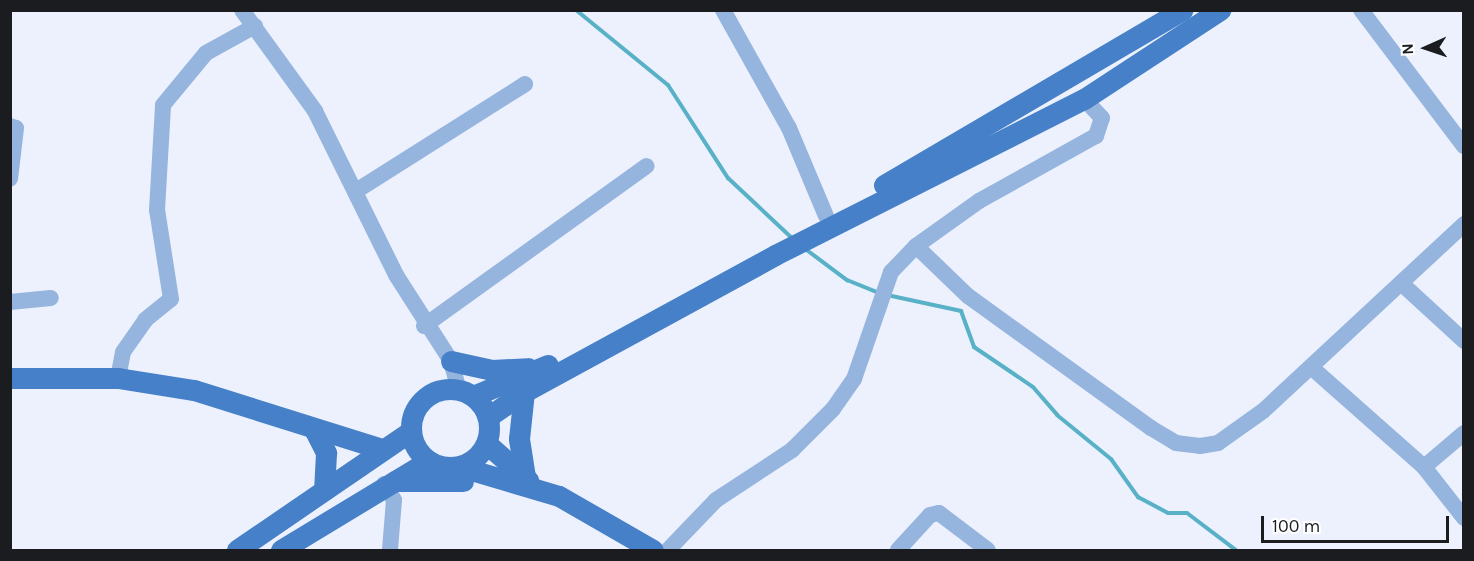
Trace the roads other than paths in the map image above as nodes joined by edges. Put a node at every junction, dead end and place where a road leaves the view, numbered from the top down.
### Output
1 (242, 10) edge
2 (723, 10) edge
3 (1182, 10) edge
4 (1220, 10) edge
5 (1361, 10) edge
6 (255, 26) junction
7 (525, 84) dead end
8 (1084, 99) junction
9 (10, 126) edge
10 (1464, 146) edge
11 (647, 166) dead end
12 (10, 179) edge
13 (356, 191) junction
14 (826, 220) junction
15 (1464, 224) edge
16 (916, 246) junction
17 (775, 248) junction
18 (1401, 283) junction
19 (51, 298) dead end
20 (10, 302) edge
21 (424, 326) junction
22 (1464, 342) edge
23 (451, 361) junction
24 (549, 364) junction
25 (1311, 368) junction
26 (10, 378) edge
27 (118, 378) junction
28 (465, 392) junction
29 (524, 392) junction
30 (271, 412) junction
31 (488, 417) junction
32 (314, 429) junction
33 (1464, 433) edge
34 (396, 441) junction
35 (487, 444) junction
36 (428, 461) junction
37 (461, 466) junction
38 (1424, 467) junction
39 (386, 482) junction
40 (525, 482) junction
41 (324, 490) junction
42 (1464, 518) edge
43 (237, 550) edge
44 (281, 550) edge
45 (390, 550) edge
46 (653, 550) edge
47 (668, 550) edge
48 (898, 550) edge
49 (988, 550) edge

1 - 6 street
2 - 14 street
3 - 14 main road
4 - 8 main road
5 - 10 street
6 - 13 street
6 - 27 street
7 - 13 street
8 - 14 main road
8 - 16 street
9 - 12 street
11 - 21 street
13 - 21 street
14 - 17 main road
15 - 18 street
16 - 25 street
16 - 47 street
17 - 24 main road
17 - 29 main road
18 - 22 street
18 - 25 street
19 - 20 street
21 - 23 street
23 - 24 main road
23 - 28 street
24 - 28 main road
25 - 38 street
26 - 27 main road
27 - 30 main road
28 - 31 main road
28 - 34 main road
29 - 31 main road
29 - 40 main road
30 - 32 main road
30 - 34 main road
31 - 35 main road
32 - 34 main road
32 - 41 main road
33 - 38 street
34 - 36 main road
34 - 41 main road
35 - 37 main road
35 - 40 main road
36 - 37 main road
36 - 39 main road
37 - 40 main road
38 - 42 street
39 - 40 main road
39 - 44 main road
39 - 45 street
40 - 46 main road
41 - 43 main road
48 - 49 street

